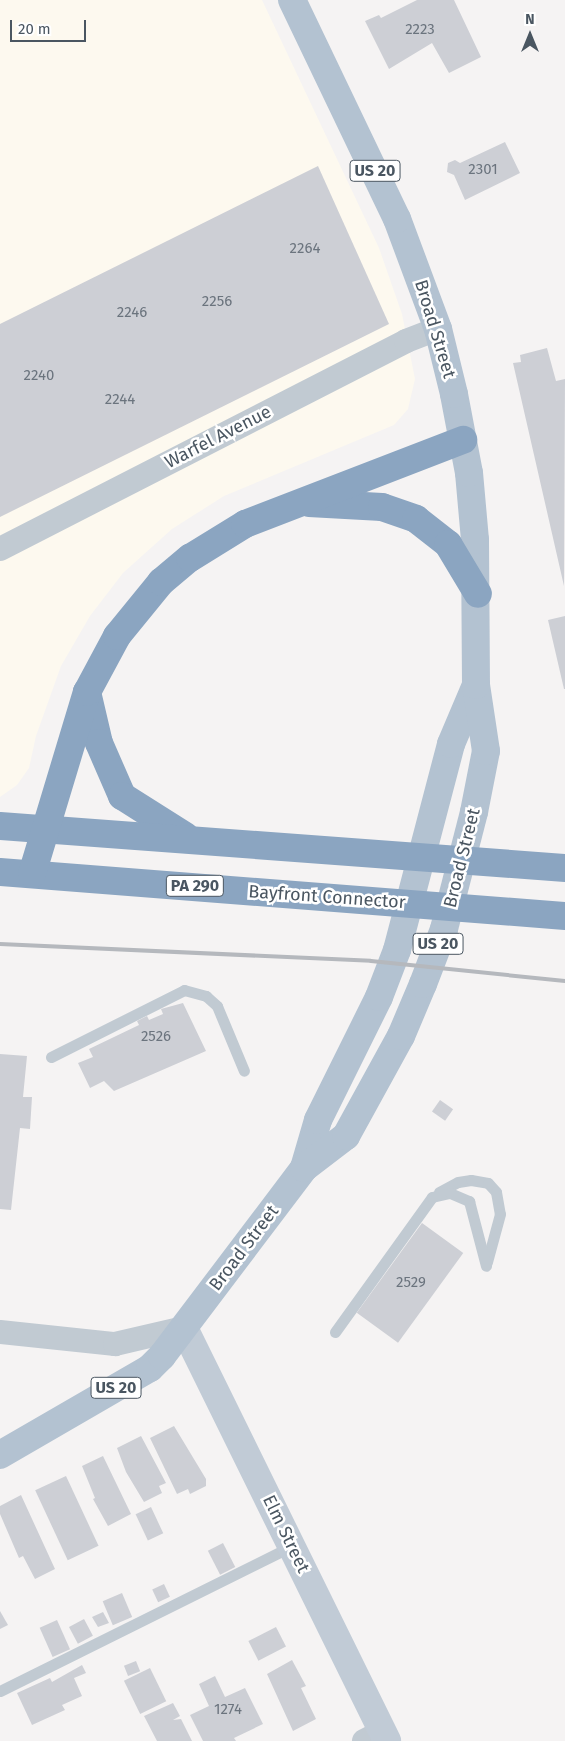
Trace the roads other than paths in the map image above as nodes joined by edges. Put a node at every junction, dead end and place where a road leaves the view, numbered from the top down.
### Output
1 (292, 0) edge
2 (438, 329) junction
3 (463, 440) junction
4 (298, 502) junction
5 (0, 549) edge
6 (478, 594) junction
7 (476, 685) junction
8 (87, 692) junction
9 (0, 826) edge
10 (45, 829) junction
11 (193, 841) junction
12 (565, 868) edge
13 (0, 872) edge
14 (32, 874) junction
15 (565, 916) edge
16 (51, 1057) dead end
17 (244, 1071) dead end
18 (304, 1168) junction
19 (432, 1197) junction
20 (184, 1328) junction
21 (0, 1332) edge
22 (335, 1332) dead end
23 (0, 1455) edge
24 (292, 1546) junction
25 (0, 1691) edge
26 (378, 1738) edge

1 - 2 main road, Broad Street / US 20
2 - 3 main road, Broad Street / US 20
2 - 5 street, Warfel Avenue
3 - 4 highway
3 - 6 main road, Broad Street / US 20
4 - 6 highway
4 - 8 highway
6 - 7 main road, Broad Street / US 20
7 - 18 main road, Broad Street / US 20
7 - 18 main road, Broad Street / US 20
8 - 10 highway
8 - 11 highway
9 - 10 highway
10 - 11 highway
10 - 14 highway
11 - 12 highway
13 - 14 highway, Bayfront Connector / PA 290
14 - 15 highway, Bayfront Connector / PA 290
16 - 17 lane
18 - 20 main road, Broad Street / US 20
19 - 19 lane
19 - 22 lane
20 - 21 street
20 - 23 main road, US 20
20 - 24 street, Elm Street
24 - 25 lane
24 - 26 street, Elm Street

